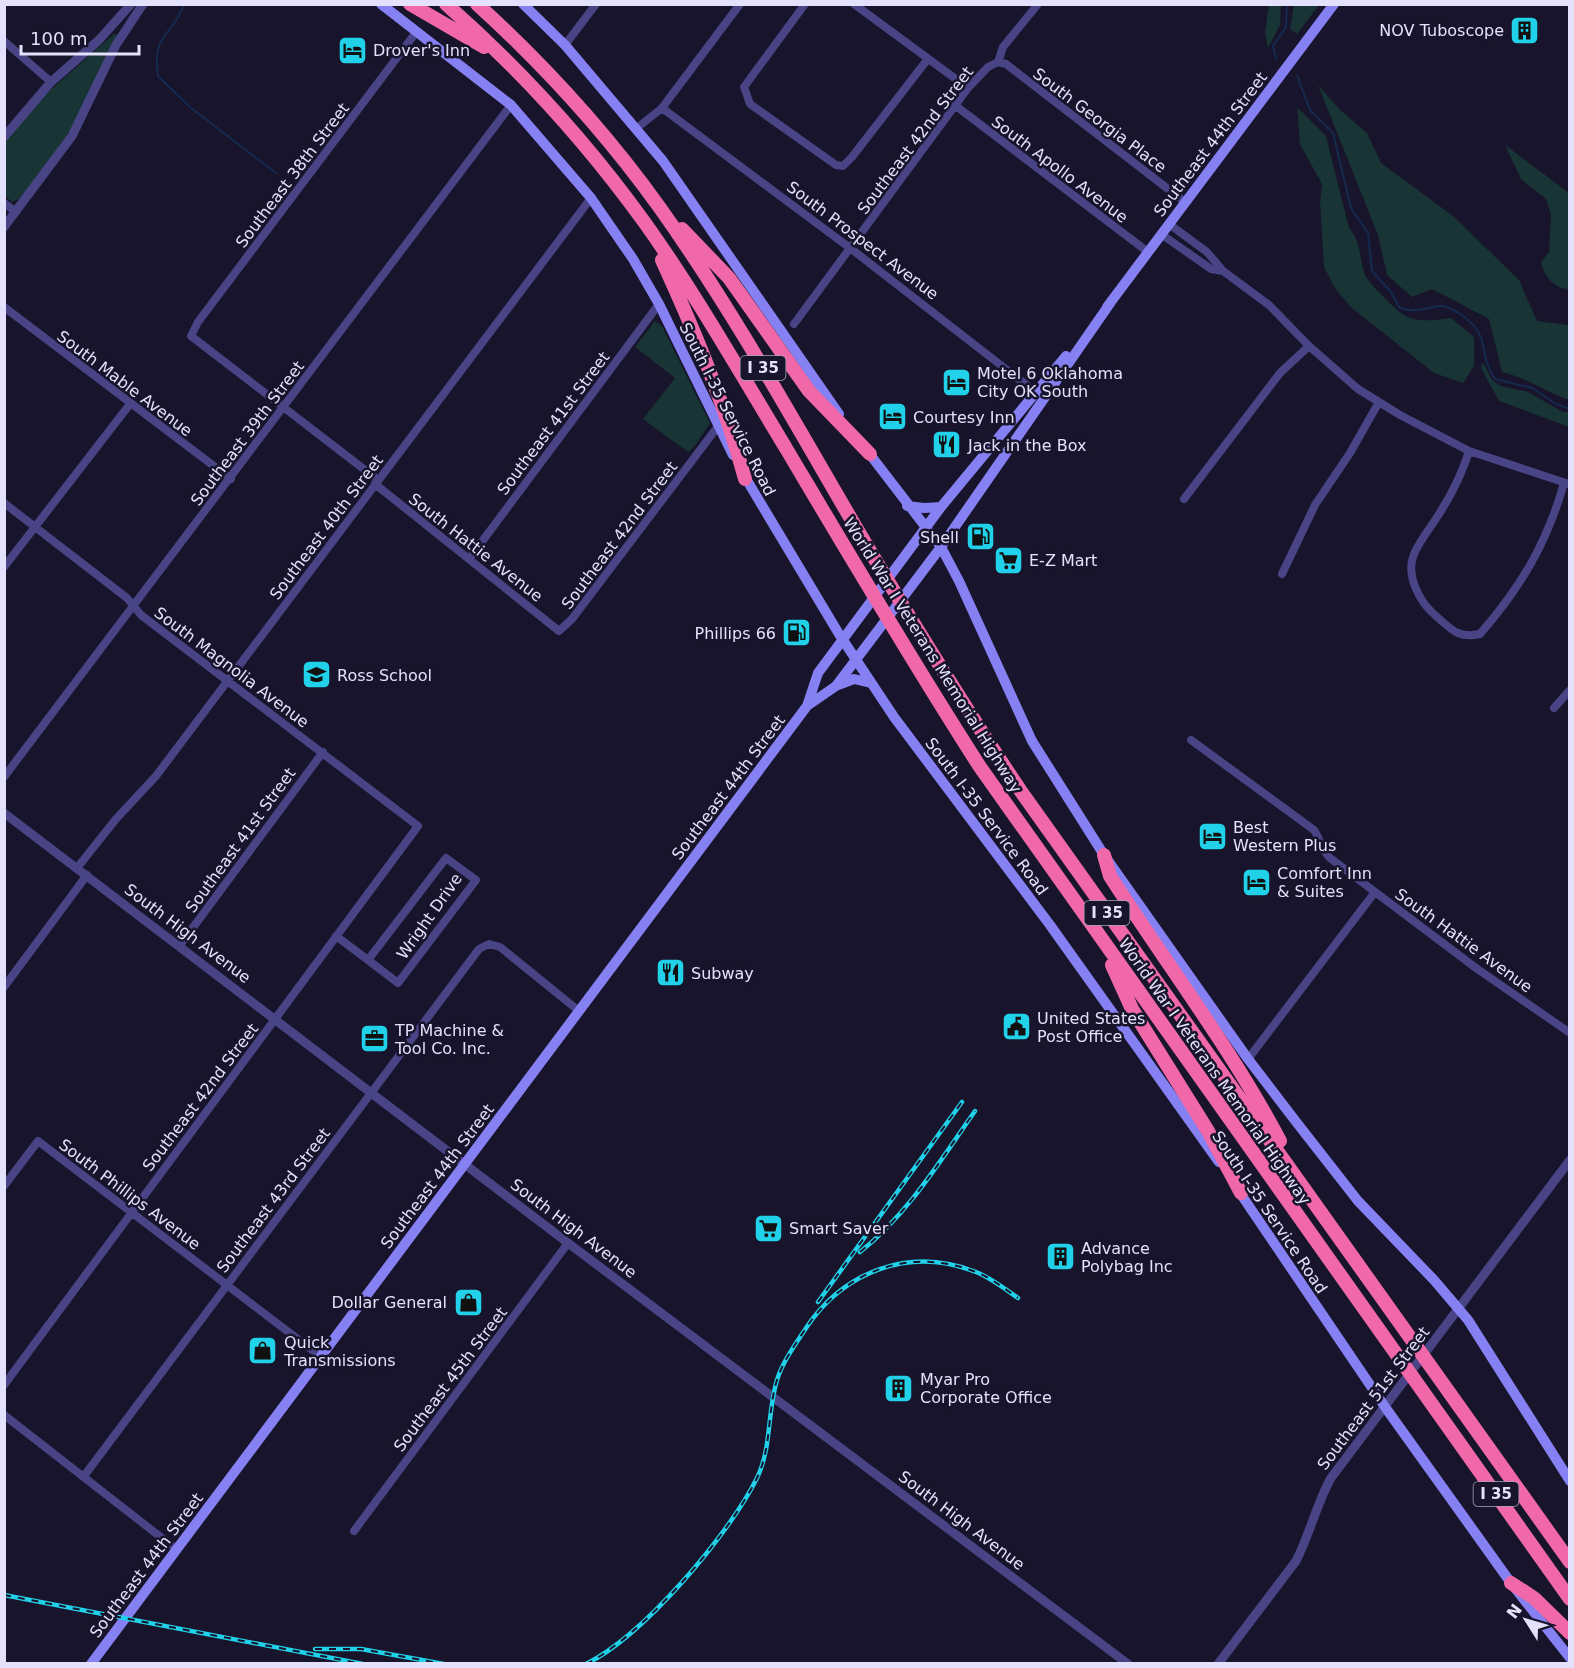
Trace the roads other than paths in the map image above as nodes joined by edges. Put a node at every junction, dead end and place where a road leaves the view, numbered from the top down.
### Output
1 (131, 4) edge
2 (143, 4) edge
3 (381, 4) edge
4 (410, 4) edge
5 (446, 4) edge
6 (477, 4) edge
7 (488, 4) edge
8 (523, 4) edge
9 (596, 4) edge
10 (740, 4) edge
11 (805, 4) edge
12 (854, 4) edge
13 (1038, 4) edge
14 (1334, 4) edge
15 (417, 32) junction
16 (509, 33) junction
17 (4, 41) edge
18 (565, 45) junction
19 (504, 59) junction
20 (927, 60) junction
21 (998, 62) junction
22 (51, 82) junction
23 (968, 88) junction
24 (511, 105) junction
25 (956, 106) junction
26 (662, 108) junction
27 (637, 128) junction
28 (4, 137) edge
29 (646, 190) junction
30 (591, 198) junction
31 (1185, 202) junction
32 (4, 203) edge
33 (16, 212) junction
34 (645, 223) junction
35 (1169, 224) junction
36 (4, 227) edge
37 (1161, 234) junction
38 (850, 248) junction
39 (1148, 252) junction
40 (1223, 271) junction
41 (659, 304) junction
42 (4, 307) edge
43 (794, 324) dead end
44 (192, 336) joint
45 (1309, 346) junction
46 (1040, 396) junction
47 (1379, 402) junction
48 (130, 404) junction
49 (284, 408) junction
50 (719, 425) junction
51 (1469, 452) junction
52 (870, 454) junction
53 (231, 479) junction
54 (745, 479) junction
55 (377, 482) junction
56 (1567, 483) edge
57 (1184, 499) dead end
58 (4, 503) edge
59 (907, 506) junction
60 (941, 507) junction
61 (35, 526) junction
62 (925, 529) junction
63 (941, 547) junction
64 (469, 559) junction
65 (4, 567) edge
66 (1282, 574) dead end
67 (134, 606) junction
68 (560, 631) joint
69 (843, 640) junction
70 (855, 660) junction
71 (227, 681) junction
72 (871, 684) junction
73 (836, 686) junction
74 (1569, 690) edge
75 (807, 706) junction
76 (1554, 708) dead end
77 (1191, 740) dead end
78 (323, 752) junction
79 (4, 777) edge
80 (4, 813) edge
81 (418, 826) joint
82 (1104, 855) junction
83 (77, 868) junction
84 (87, 875) junction
85 (1375, 892) junction
86 (336, 936) junction
87 (1101, 939) junction
88 (180, 945) junction
89 (368, 960) junction
90 (4, 987) edge
91 (579, 1011) junction
92 (275, 1019) junction
93 (1569, 1033) edge
94 (1248, 1059) junction
95 (370, 1091) junction
96 (1569, 1160) edge
97 (465, 1163) junction
98 (4, 1186) edge
99 (1306, 1191) junction
100 (1241, 1193) junction
101 (132, 1213) junction
102 (568, 1243) junction
103 (227, 1285) junction
104 (1459, 1308) junction
105 (320, 1356) junction
106 (4, 1385) edge
107 (1385, 1407) junction
108 (4, 1415) edge
109 (84, 1476) junction
110 (1569, 1481) edge
111 (354, 1531) dead end
112 (176, 1548) junction
113 (1569, 1562) edge
114 (1511, 1582) junction
115 (1569, 1599) edge
116 (1569, 1633) edge
117 (1569, 1658) edge
118 (91, 1664) edge
119 (1128, 1664) edge
120 (1218, 1664) edge

1 - 22 street
2 - 33 street
3 - 15 main road, South I-35 Service Road
4 - 19 highway
5 - 19 highway, World War I Veterans Memorial Highway / I 35
6 - 16 highway, World War I Veterans Memorial Highway / I 35
7 - 16 highway
8 - 18 main road
9 - 18 street
10 - 26 street
11 - 20 street
12 - 20 street
13 - 21 street, Southeast 42nd Street
14 - 31 main road, Southeast 44th Street
15 - 24 main road, South I-35 Service Road
15 - 44 street, Southeast 38th Street
16 - 29 highway, World War I Veterans Memorial Highway / I 35
17 - 22 street
18 - 27 main road
19 - 34 highway, World War I Veterans Memorial Highway / I 35
20 - 23 street
21 - 23 street, Southeast 42nd Street
21 - 31 street, South Georgia Place
22 - 28 street
23 - 25 street, Southeast 42nd Street
24 - 30 main road, South I-35 Service Road
24 - 49 street, Southeast 39th Street
25 - 38 street, Southeast 42nd Street
25 - 39 street, South Apollo Avenue
26 - 27 street
26 - 38 street, South Prospect Avenue
27 - 52 main road
29 - 52 highway
29 - 99 highway, World War I Veterans Memorial Highway / I 35
30 - 41 main road, South I-35 Service Road
30 - 55 street, Southeast 40th Street
31 - 35 main road, Southeast 44th Street
32 - 33 street
33 - 36 street
34 - 54 highway
34 - 87 highway, World War I Veterans Memorial Highway / I 35
35 - 37 main road, Southeast 44th Street
35 - 40 street
37 - 39 main road, Southeast 44th Street
37 - 40 street
38 - 43 street, Southeast 42nd Street
38 - 46 street, South Prospect Avenue
39 - 46 main road, Southeast 44th Street
40 - 45 street
41 - 50 main road, South I-35 Service Road
41 - 64 street, Southeast 41st Street
42 - 48 street, South Mable Avenue
44 - 49 street, South Hattie Avenue
45 - 47 street
45 - 57 street
46 - 60 main road, Southeast 44th Street
46 - 63 main road, Southeast 44th Street
47 - 51 street
47 - 66 street
48 - 53 street, South Mable Avenue
48 - 61 street
49 - 53 street, Southeast 39th Street
49 - 55 street, South Hattie Avenue
50 - 54 main road, South I-35 Service Road
50 - 68 street, Southeast 42nd Street
51 - 56 street
51 - 56 street
52 - 59 main road
53 - 67 street, Southeast 39th Street
54 - 69 main road, South I-35 Service Road
55 - 64 street, South Hattie Avenue
55 - 71 street, Southeast 40th Street
58 - 61 street, South Magnolia Avenue
59 - 60 main road
59 - 62 main road
60 - 62 main road, Southeast 44th Street
61 - 65 street
61 - 67 street, South Magnolia Avenue
62 - 63 main road
62 - 69 main road, Southeast 44th Street
63 - 70 main road, Southeast 44th Street
63 - 82 main road
64 - 68 street, South Hattie Avenue
67 - 71 street, South Magnolia Avenue
67 - 79 street, Southeast 39th Street
69 - 70 main road, South I-35 Service Road
69 - 75 main road, Southeast 44th Street
70 - 72 main road, South I-35 Service Road
70 - 73 main road, Southeast 44th Street
71 - 78 street, South Magnolia Avenue
71 - 83 street, Southeast 40th Street
72 - 73 main road
72 - 100 main road, South I-35 Service Road
73 - 75 main road, Southeast 44th Street
74 - 76 street
75 - 91 main road, Southeast 44th Street
77 - 85 street, South Hattie Avenue
78 - 81 street, South Magnolia Avenue
78 - 88 street, Southeast 41st Street
80 - 83 street, South High Avenue
81 - 86 street, Southeast 42nd Street
82 - 94 main road
82 - 99 highway
83 - 84 street, South High Avenue
84 - 88 street, South High Avenue
84 - 90 street
85 - 93 street, South Hattie Avenue
85 - 94 street
86 - 89 street, Wright Drive
86 - 92 street, Southeast 42nd Street
87 - 100 highway
87 - 115 highway, World War I Veterans Memorial Highway / I 35
88 - 92 street, South High Avenue
89 - 89 street, Wright Drive
91 - 95 street, Southeast 43rd Street
91 - 97 main road, Southeast 44th Street
92 - 95 street, South High Avenue
92 - 101 street, Southeast 42nd Street
94 - 104 main road
95 - 97 street, South High Avenue
95 - 103 street, Southeast 43rd Street
96 - 104 street, Southeast 51st Street
97 - 102 street, South High Avenue
97 - 105 main road, Southeast 44th Street
98 - 101 street, South Phillips Avenue
99 - 113 highway, World War I Veterans Memorial Highway / I 35
100 - 107 main road, South I-35 Service Road
101 - 103 street, South Phillips Avenue
101 - 106 street, Southeast 42nd Street
102 - 111 street, Southeast 45th Street
102 - 119 street, South High Avenue
103 - 105 street, South Phillips Avenue
103 - 109 street, Southeast 43rd Street
104 - 107 street, Southeast 51st Street
104 - 110 main road
105 - 112 main road, Southeast 44th Street
107 - 114 main road, South I-35 Service Road
107 - 120 street, Southeast 51st Street
108 - 109 street
109 - 112 street
112 - 118 main road, Southeast 44th Street
114 - 116 highway
114 - 117 main road, South I-35 Service Road

